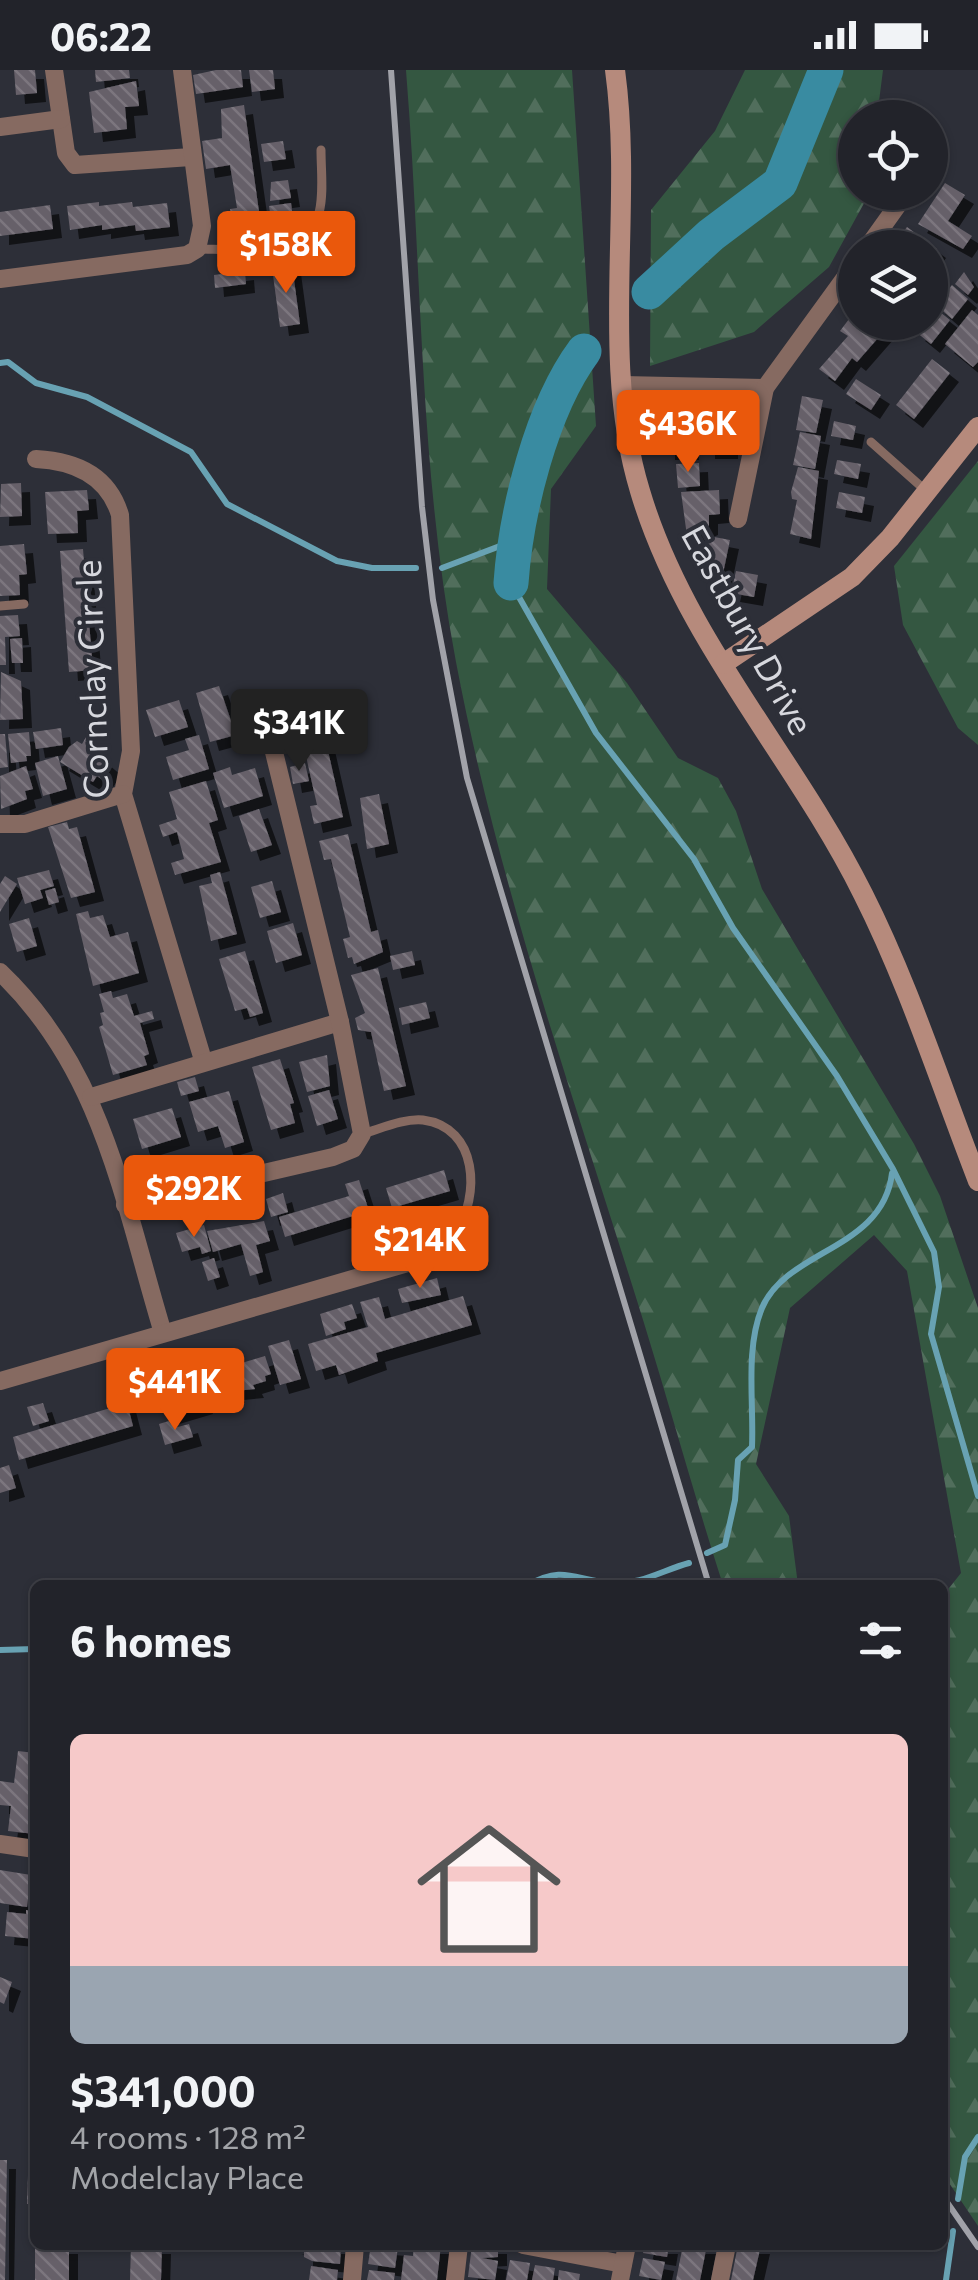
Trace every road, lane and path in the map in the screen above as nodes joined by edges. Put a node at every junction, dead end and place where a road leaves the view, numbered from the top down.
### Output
1 (54, 70) edge
2 (182, 70) edge
3 (615, 70) edge
4 (61, 118) junction
5 (0, 127) edge
6 (322, 150) dead end
7 (191, 157) junction
8 (197, 248) junction
9 (0, 279) edge
10 (838, 287) edge
11 (622, 384) junction
12 (765, 388) junction
13 (978, 427) edge
14 (872, 442) dead end
15 (36, 458) dead end
16 (926, 492) junction
17 (738, 520) dead end
18 (24, 604) dead end
19 (0, 606) edge
20 (723, 664) junction
21 (262, 703) dead end
22 (123, 794) junction
23 (0, 824) edge
24 (0, 972) edge
25 (340, 1022) junction
26 (203, 1060) junction
27 (91, 1097) junction
28 (362, 1134) junction
29 (978, 1181) edge
30 (124, 1205) junction
31 (432, 1256) joint
32 (162, 1333) junction
33 (0, 1381) edge
34 (0, 1844) edge
35 (30, 1848) edge
36 (355, 2250) edge
37 (458, 2250) edge
38 (542, 2250) edge
39 (726, 2250) edge
40 (621, 2272) edge
41 (352, 2280) edge
42 (455, 2280) edge
43 (720, 2280) edge

1 - 4 street
2 - 7 street
3 - 11 street, Eastbury Drive
4 - 5 street
4 - 7 street
6 - 8 lane
7 - 8 street
8 - 9 street
10 - 12 street
11 - 12 street
11 - 20 street, Eastbury Drive
12 - 17 street
13 - 16 street
14 - 16 lane
15 - 22 street, Cornclay Circle
16 - 20 street
18 - 19 lane
20 - 29 street, Eastbury Drive
21 - 25 street
22 - 23 street
22 - 26 street, Cornclay Circle
24 - 27 street
25 - 26 street
25 - 28 street
26 - 27 street
27 - 30 street
28 - 30 street
28 - 31 lane
30 - 32 street
31 - 32 street
32 - 33 street
34 - 35 street
36 - 41 street
37 - 42 street
38 - 40 street
39 - 43 street

